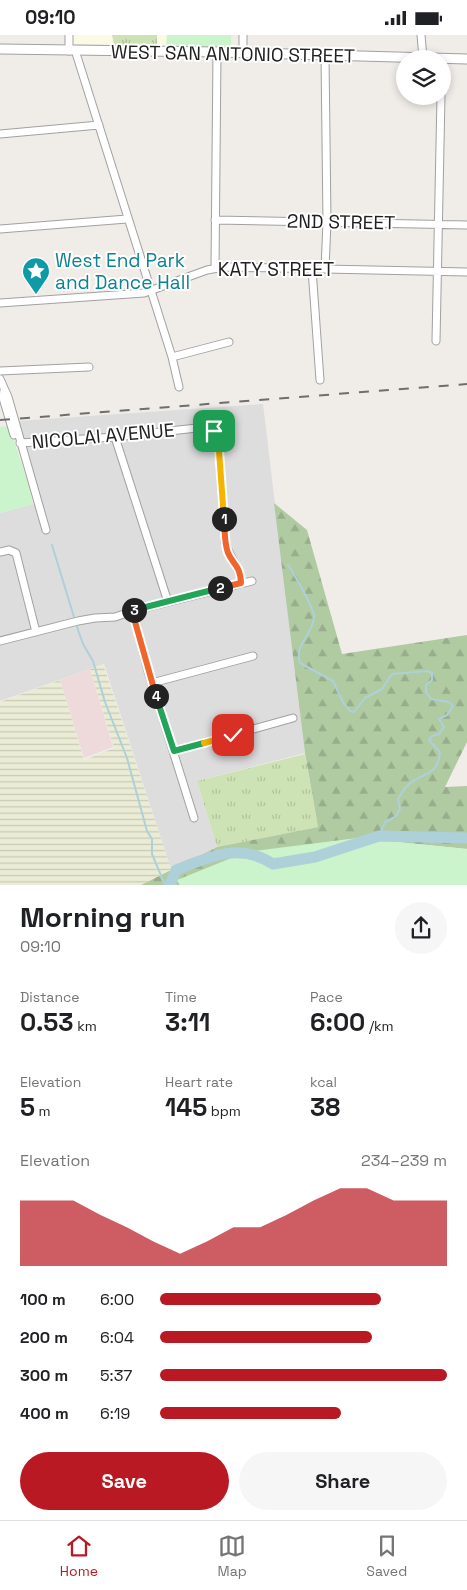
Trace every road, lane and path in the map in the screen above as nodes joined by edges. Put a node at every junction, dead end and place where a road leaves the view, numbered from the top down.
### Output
1 (69, 35) edge
2 (243, 35) edge
3 (422, 35) edge
4 (0, 49) edge
5 (72, 50) junction
6 (423, 50) edge
7 (217, 52) junction
8 (243, 53) junction
9 (325, 56) junction
10 (396, 57) edge
11 (451, 59) edge
12 (467, 59) edge
13 (441, 105) edge
14 (99, 125) junction
15 (0, 134) edge
16 (128, 219) junction
17 (215, 220) junction
18 (326, 222) junction
19 (438, 224) junction
20 (467, 225) edge
21 (0, 229) edge
22 (215, 268) junction
23 (312, 269) junction
24 (325, 269) junction
25 (437, 272) junction
26 (467, 272) edge
27 (151, 291) junction
28 (0, 303) edge
29 (436, 341) dead end
30 (230, 342) dead end
31 (172, 357) junction
32 (89, 367) dead end
33 (0, 371) edge
34 (0, 379) edge
35 (320, 381) dead end
36 (179, 387) dead end
37 (115, 437) junction
38 (20, 443) junction
39 (46, 530) dead end
40 (0, 551) edge
41 (252, 581) dead end
42 (241, 583) junction
43 (168, 602) junction
44 (132, 611) junction
45 (36, 632) junction
46 (0, 641) edge
47 (253, 656) dead end
48 (152, 683) junction
49 (293, 718) dead end
50 (174, 751) junction
51 (194, 818) dead end

1 - 5 street
2 - 8 street
3 - 6 street
4 - 5 street, WEST SAN ANTONIO STREET
5 - 7 street, WEST SAN ANTONIO STREET
5 - 14 street
7 - 8 street, WEST SAN ANTONIO STREET
7 - 17 street
8 - 9 street, WEST SAN ANTONIO STREET
9 - 10 street, WEST SAN ANTONIO STREET
9 - 18 street
11 - 12 street, WEST SAN ANTONIO STREET
13 - 19 street
14 - 15 street
14 - 16 street
16 - 21 street
16 - 27 street
17 - 18 street, 2ND STREET
17 - 22 street
18 - 19 street, 2ND STREET
18 - 24 street
19 - 20 street, 2ND STREET
19 - 25 street
22 - 23 street, KATY STREET
22 - 27 street, KATY STREET
23 - 24 street, KATY STREET
23 - 35 street
24 - 25 street, KATY STREET
25 - 26 street, KATY STREET
25 - 29 street
27 - 28 street, KATY STREET
27 - 31 street
30 - 31 street
31 - 36 street
32 - 33 street
34 - 38 street
37 - 38 street, NICOLAI AVENUE
37 - 42 street, NICOLAI AVENUE
37 - 43 street
38 - 39 street
40 - 45 street
41 - 42 street
42 - 43 street
43 - 44 street
44 - 45 street
44 - 48 street
45 - 46 street
47 - 48 street
48 - 50 street
49 - 50 street
50 - 51 street

